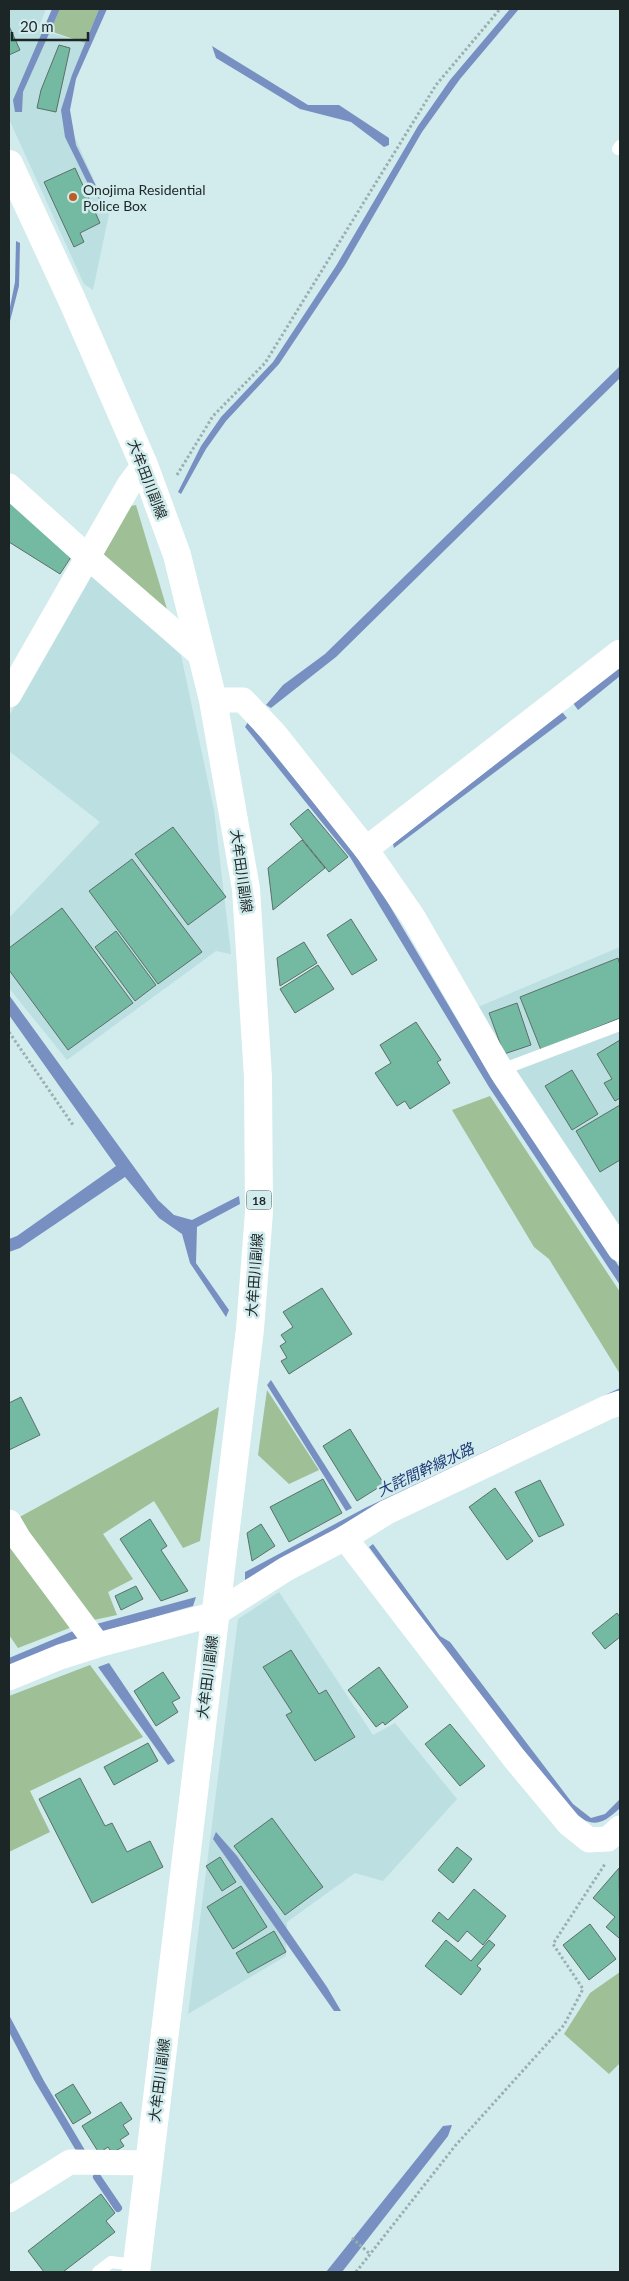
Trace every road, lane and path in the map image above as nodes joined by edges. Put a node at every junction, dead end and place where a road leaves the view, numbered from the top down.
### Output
1 (500, 9) edge
2 (9, 164) edge
3 (144, 465) junction
4 (9, 486) edge
5 (88, 558) junction
6 (620, 652) edge
7 (201, 655) junction
8 (9, 695) edge
9 (213, 700) junction
10 (366, 849) junction
11 (620, 1025) edge
12 (9, 1032) edge
13 (501, 1070) junction
14 (73, 1125) dead end
15 (620, 1248) edge
16 (620, 1403) edge
17 (9, 1522) edge
18 (344, 1538) junction
19 (215, 1614) junction
20 (98, 1645) junction
21 (9, 1678) edge
22 (614, 1834) edge
23 (149, 2163) junction
24 (9, 2200) edge
25 (352, 2238) dead end
26 (370, 2254) junction
27 (136, 2268) edge
28 (98, 2272) edge
29 (356, 2272) edge

1 - 3 path
2 - 3 main road, 大牟田川副線 / 18
3 - 5 street
3 - 7 main road, 大牟田川副線 / 18
4 - 5 street
5 - 7 street
5 - 8 street
6 - 10 street
7 - 9 main road, 大牟田川副線 / 18
9 - 10 street
9 - 19 main road, 大牟田川副線 / 18
10 - 13 street
11 - 13 lane
12 - 14 path
13 - 15 street
16 - 18 street
17 - 20 street
18 - 19 street
18 - 22 street
19 - 20 street
19 - 23 main road, 大牟田川副線 / 18
20 - 21 street
22 - 26 path
23 - 24 street
23 - 27 main road, 大牟田川副線 / 18
25 - 26 path
26 - 29 path
27 - 28 lane

